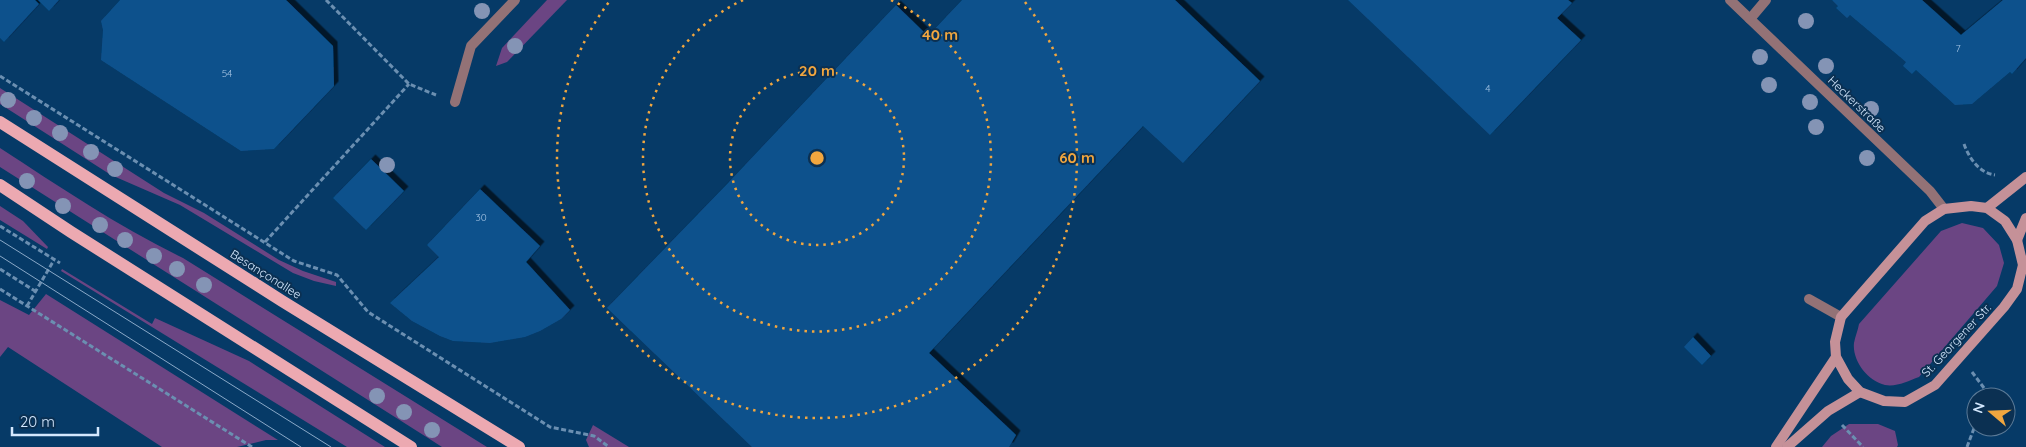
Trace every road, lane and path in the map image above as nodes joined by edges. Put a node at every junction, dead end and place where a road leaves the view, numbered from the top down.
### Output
1 (326, 0) edge
2 (515, 0) edge
3 (1730, 0) edge
4 (1766, 0) edge
5 (1750, 19) junction
6 (0, 76) edge
7 (409, 84) junction
8 (455, 102) joint
9 (0, 122) edge
10 (1964, 144) dead end
11 (1987, 174) dead end
12 (2026, 176) edge
13 (0, 185) edge
14 (1986, 208) junction
15 (1944, 209) junction
16 (2026, 218) edge
17 (0, 226) edge
18 (2017, 240) junction
19 (265, 242) junction
20 (54, 260) junction
21 (60, 263) dead end
22 (0, 269) edge
23 (0, 289) edge
24 (35, 291) junction
25 (1809, 299) dead end
26 (27, 306) junction
27 (1841, 317) junction
28 (1960, 356) junction
29 (1836, 357) junction
30 (1983, 387) edge
31 (1860, 392) junction
32 (1828, 411) junction
33 (252, 447) edge
34 (412, 447) edge
35 (519, 447) edge
36 (610, 447) edge
37 (1776, 447) edge
38 (1787, 447) edge
39 (1863, 447) edge

1 - 7 path
2 - 8 street
3 - 5 street, Heckerstraße
4 - 5 street
5 - 15 street, Heckerstraße
6 - 19 path
7 - 8 path
7 - 19 path
9 - 35 main road, Besançonallee
10 - 11 path
12 - 14 street
13 - 34 main road
14 - 15 street
14 - 18 street, St. Georgener Str.
15 - 27 street
16 - 18 street
17 - 20 path
18 - 28 street, St. Georgener Str.
19 - 36 path
20 - 21 path
20 - 24 path
22 - 24 path
23 - 26 path
24 - 26 path
25 - 27 street
26 - 33 path
27 - 29 street
28 - 30 path
28 - 31 street, St. Georgener Str.
29 - 31 street
29 - 37 street
31 - 32 street
32 - 38 street
32 - 39 path

